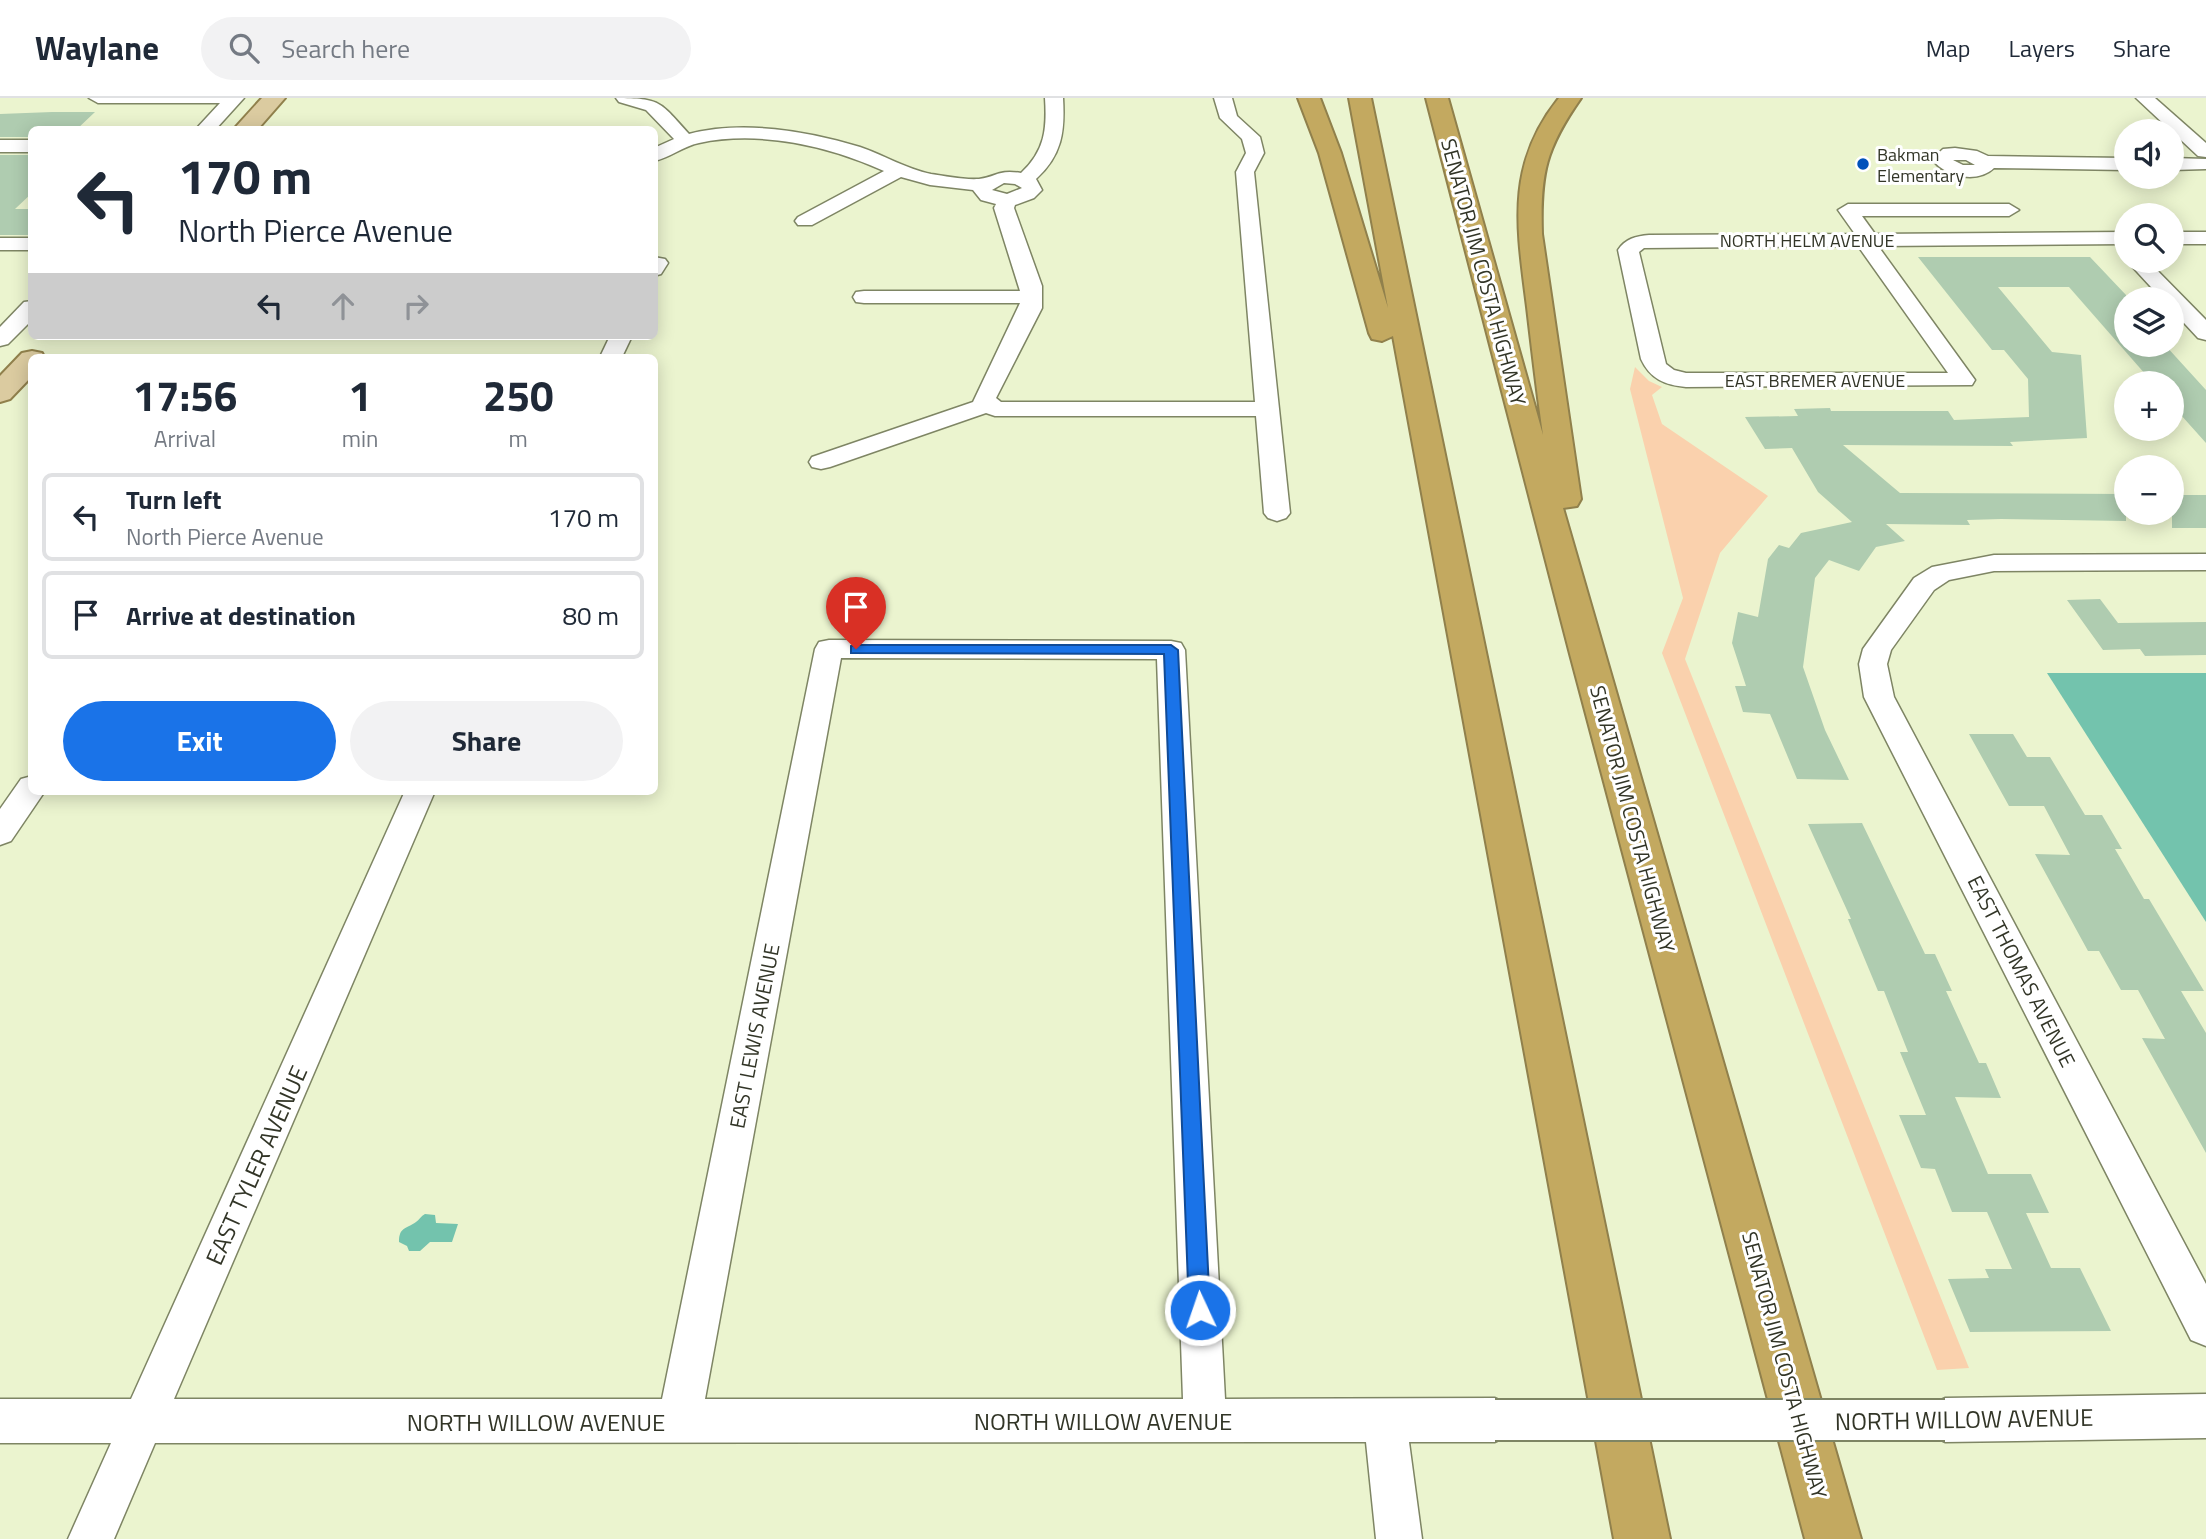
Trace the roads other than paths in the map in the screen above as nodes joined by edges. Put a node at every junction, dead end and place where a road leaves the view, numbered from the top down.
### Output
1 (98, 98) edge
2 (234, 98) edge
3 (274, 98) edge
4 (625, 98) edge
5 (1054, 98) edge
6 (1223, 98) edge
7 (1309, 98) edge
8 (1360, 98) edge
9 (1437, 98) edge
10 (1570, 98) edge
11 (2145, 98) edge
12 (208, 126) edge
13 (248, 126) edge
14 (685, 140) junction
15 (0, 146) edge
16 (28, 146) edge
17 (2206, 152) edge
18 (658, 153) edge
19 (2114, 164) edge
20 (2184, 164) edge
21 (2206, 164) edge
22 (900, 170) junction
23 (1024, 180) junction
24 (983, 185) junction
25 (1008, 200) junction
26 (2009, 210) junction
27 (805, 221) dead end
28 (2034, 238) junction
29 (2184, 238) edge
30 (2206, 238) edge
31 (1866, 239) junction
32 (2114, 242) edge
33 (0, 244) edge
34 (28, 244) edge
35 (2148, 273) edge
36 (864, 297) dead end
37 (1031, 297) junction
38 (28, 311) edge
39 (2206, 333) edge
40 (0, 339) edge
41 (28, 363) edge
42 (1666, 377) joint
43 (0, 393) edge
44 (989, 404) junction
45 (1268, 409) junction
46 (821, 462) dead end
47 (1278, 513) dead end
48 (2206, 562) edge
49 (1468, 649) junction
50 (1587, 654) junction
51 (28, 793) edge
52 (418, 795) edge
53 (0, 833) edge
54 (2206, 1326) edge
55 (2206, 1416) edge
56 (1205, 1420) junction
57 (0, 1421) edge
58 (143, 1421) junction
59 (1385, 1421) junction
60 (679, 1422) junction
61 (91, 1539) edge
62 (1399, 1539) edge
63 (1642, 1539) edge
64 (1833, 1539) edge

1 - 2 street
2 - 12 street
3 - 13 main road
4 - 14 street
5 - 23 street
6 - 45 street
7 - 49 highway
8 - 49 highway
9 - 50 highway, SENATOR JIM COSTA HIGHWAY
10 - 50 highway
11 - 17 street
14 - 18 street
14 - 22 street
15 - 16 street
17 - 21 street
19 - 26 street
20 - 21 street
22 - 24 street
22 - 27 street
23 - 24 street
23 - 25 street
24 - 25 street
25 - 37 street
26 - 28 street
26 - 31 street
28 - 31 street, NORTH HELM AVENUE
28 - 32 street, NORTH HELM AVENUE
29 - 30 street
31 - 42 street, NORTH HELM AVENUE
31 - 42 street, EAST BREMER AVENUE
33 - 34 street
35 - 39 street
36 - 37 street
37 - 44 street
38 - 40 street
41 - 43 main road
44 - 45 street
44 - 46 street
45 - 47 street
48 - 54 street, EAST THOMAS AVENUE
49 - 63 highway
50 - 64 highway, SENATOR JIM COSTA HIGHWAY
51 - 53 street
52 - 58 street, EAST TYLER AVENUE
55 - 59 street, NORTH WILLOW AVENUE, bridge
56 - 59 street, NORTH WILLOW AVENUE
56 - 60 street, NORTH WILLOW AVENUE
56 - 60 street, EAST LEWIS AVENUE
57 - 58 street, NORTH WILLOW AVENUE
58 - 60 street, NORTH WILLOW AVENUE
58 - 61 street, EAST TYLER AVENUE
59 - 62 street

